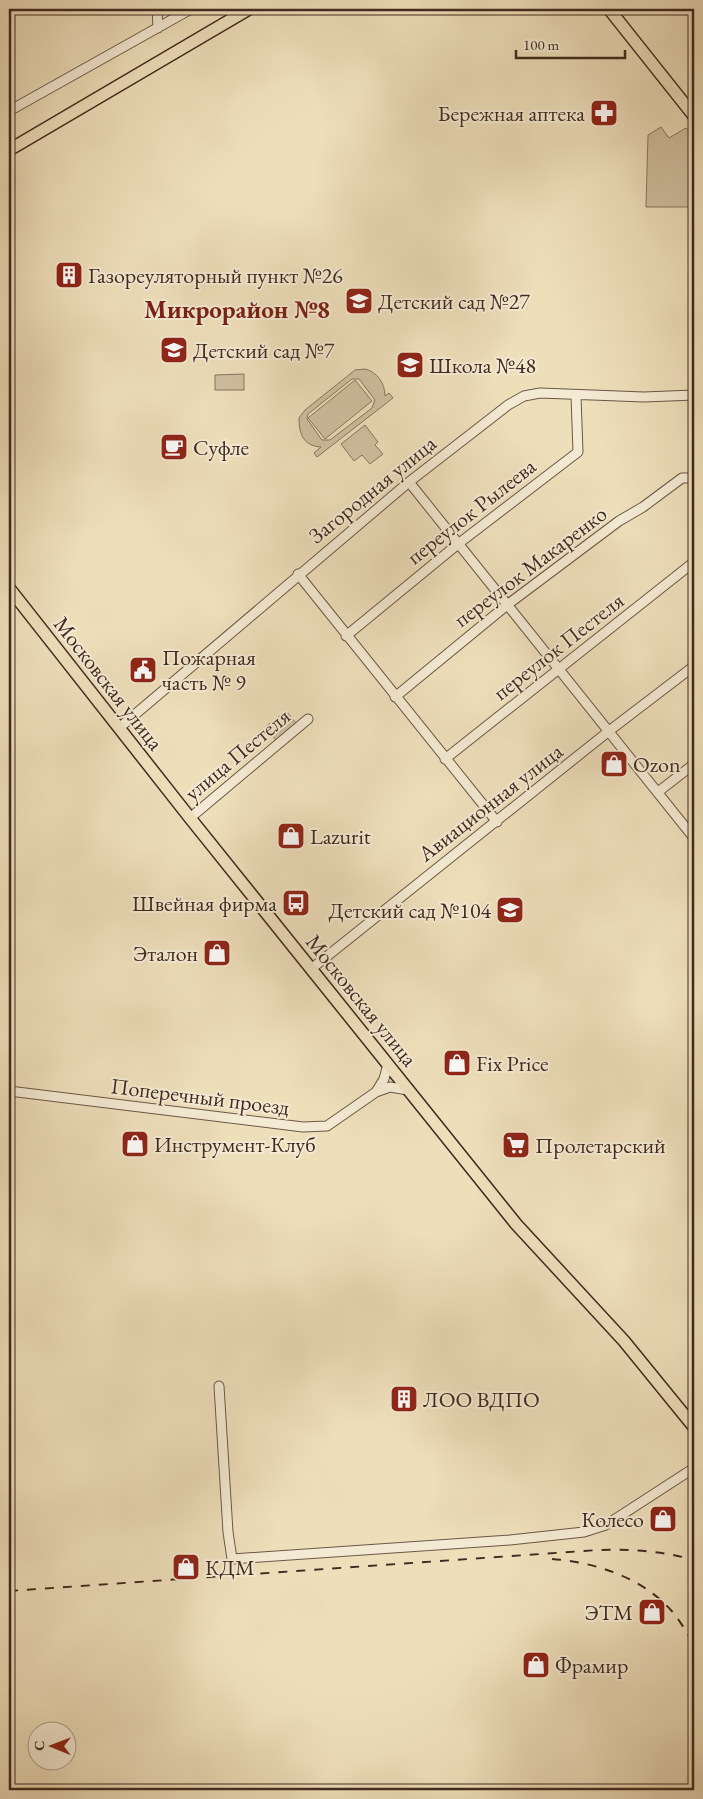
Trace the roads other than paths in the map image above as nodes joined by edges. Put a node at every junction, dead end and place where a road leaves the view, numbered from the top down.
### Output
1 (157, 9) edge
2 (191, 9) edge
3 (249, 9) edge
4 (609, 9) edge
5 (158, 28) junction
6 (9, 111) edge
7 (694, 116) edge
8 (9, 150) edge
9 (694, 395) edge
10 (576, 396) junction
11 (694, 478) edge
12 (408, 482) junction
13 (458, 544) junction
14 (694, 562) edge
15 (298, 574) junction
16 (9, 588) edge
17 (507, 605) junction
18 (346, 636) junction
19 (694, 666) edge
20 (559, 669) junction
21 (395, 697) junction
22 (308, 719) dead end
23 (119, 728) junction
24 (609, 731) junction
25 (445, 759) junction
26 (694, 764) edge
27 (658, 792) junction
28 (190, 818) junction
29 (497, 822) junction
30 (694, 838) edge
31 (311, 968) junction
32 (388, 1064) junction
33 (408, 1090) junction
34 (9, 1091) edge
35 (376, 1092) junction
36 (219, 1386) dead end
37 (694, 1428) edge
38 (694, 1468) edge

1 - 5 street
2 - 5 street
3 - 8 main road
4 - 7 main road
5 - 6 street
9 - 10 street, Загородная улица
10 - 12 street, Загородная улица
10 - 13 street, переулок Рылеева
11 - 17 street, переулок Макаренко
12 - 13 street
12 - 15 street, Загородная улица
13 - 17 street
13 - 18 street, переулок Рылеева
14 - 20 street, переулок Пестеля
15 - 18 street
15 - 23 street, Загородная улица
16 - 23 main road, Московская улица
17 - 20 street
17 - 21 street, переулок Макаренко
18 - 21 street
19 - 24 street, Авиационная улица
20 - 24 street
20 - 25 street, переулок Пестеля
21 - 25 street
22 - 28 street, улица Пестеля
23 - 28 main road, Московская улица
24 - 27 street
24 - 29 street, Авиационная улица
25 - 29 street
26 - 27 street
27 - 30 street
28 - 31 main road, Московская улица
29 - 31 street, Авиационная улица
31 - 32 main road, Московская улица
32 - 33 main road, Московская улица
32 - 35 street
33 - 35 street, Поперечный проезд
33 - 37 main road, Московская улица
34 - 35 street, Поперечный проезд
36 - 38 street

